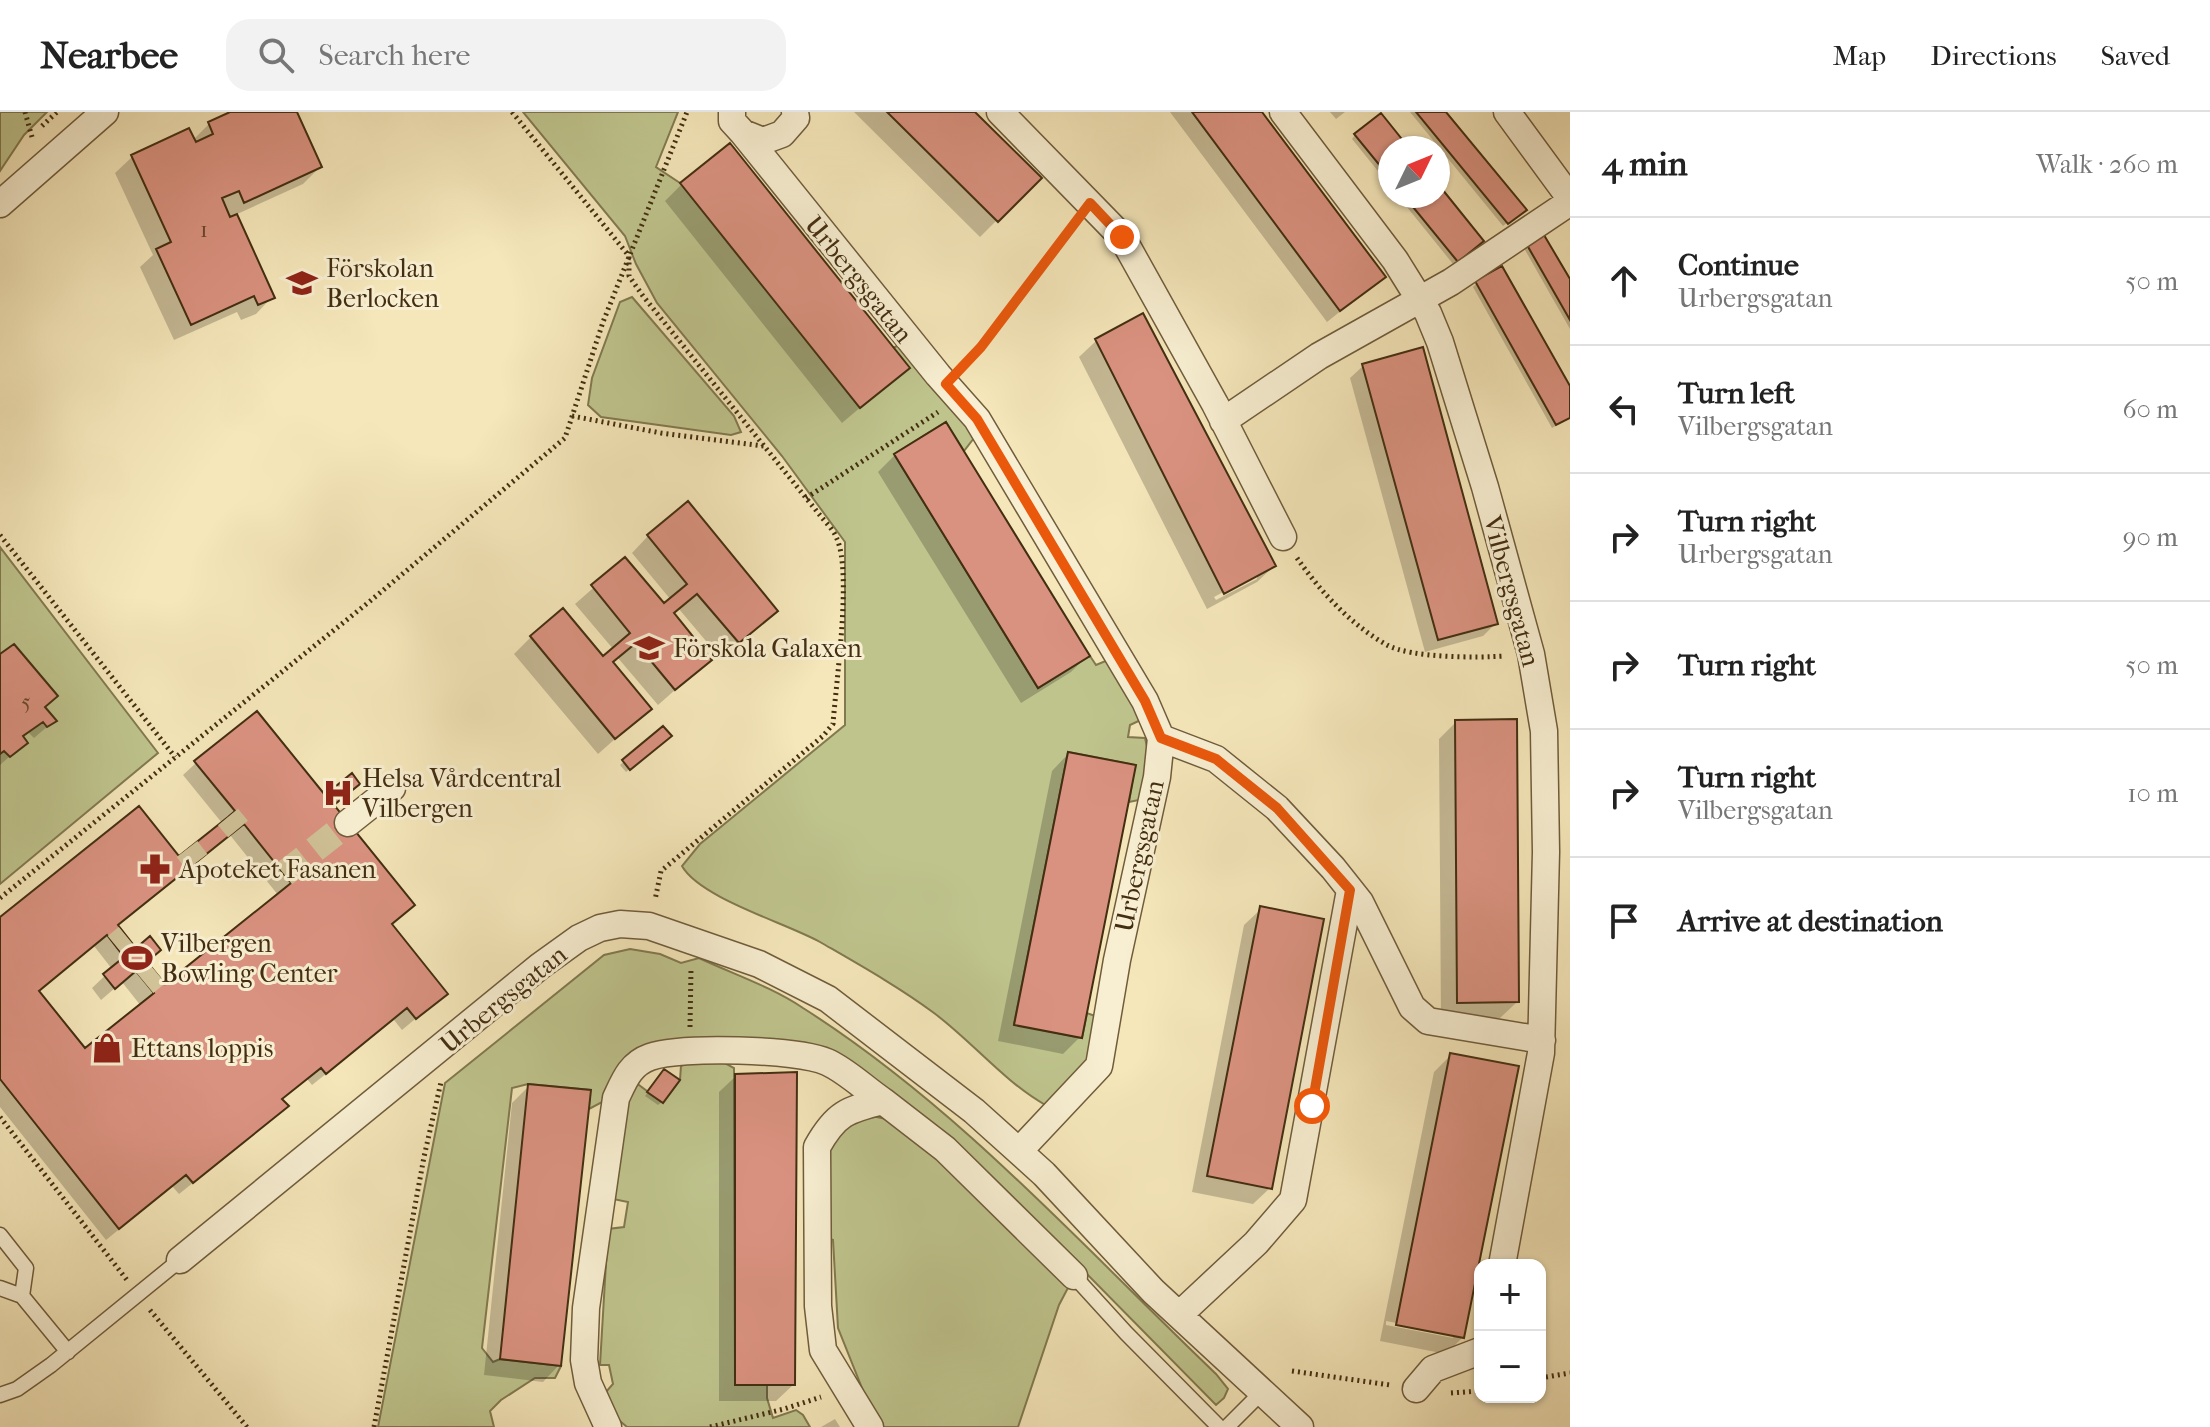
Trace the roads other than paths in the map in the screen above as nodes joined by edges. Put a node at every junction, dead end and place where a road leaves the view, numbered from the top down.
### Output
1 (105, 112) edge
2 (795, 112) edge
3 (1000, 112) edge
4 (1283, 112) edge
5 (1507, 112) edge
6 (737, 123) edge
7 (1570, 200) edge
8 (0, 204) edge
9 (1419, 298) junction
10 (1223, 421) junction
11 (1283, 537) road end
12 (1161, 738) junction
13 (392, 788) dead end
14 (348, 823) tunnel mouth
15 (1350, 890) junction
16 (1542, 1040) junction
17 (883, 1101) junction
18 (1019, 1151) junction
19 (0, 1235) edge
20 (1503, 1259) edge
21 (180, 1260) joint
22 (1074, 1276) joint
23 (0, 1288) edge
24 (22, 1296) junction
25 (1179, 1315) junction
26 (68, 1352) junction
27 (1474, 1353) edge
28 (1416, 1389) road end
29 (1262, 1392) junction
30 (0, 1395) edge
31 (608, 1427) edge
32 (870, 1427) edge
33 (1219, 1427) edge
34 (1227, 1427) edge
35 (1300, 1427) edge

1 - 8 street
2 - 6 street
3 - 10 street
4 - 9 street, Vilbergsgatan
5 - 7 street
6 - 12 street, Urbergsgatan
7 - 9 street
9 - 10 street
9 - 16 street, Vilbergsgatan
10 - 11 street
12 - 15 street
12 - 18 street, Urbergsgatan
13 - 14 street
15 - 16 street
15 - 25 street
16 - 20 street, Vilbergsgatan
17 - 22 street
17 - 31 street
17 - 32 street
18 - 21 street, Urbergsgatan
18 - 25 street, Urbergsgatan
19 - 24 lane
21 - 26 lane
22 - 33 lane
23 - 24 lane
24 - 26 lane
25 - 29 street, Urbergsgatan
26 - 30 lane
27 - 28 street
29 - 34 lane
29 - 35 street, Urbergsgatan

